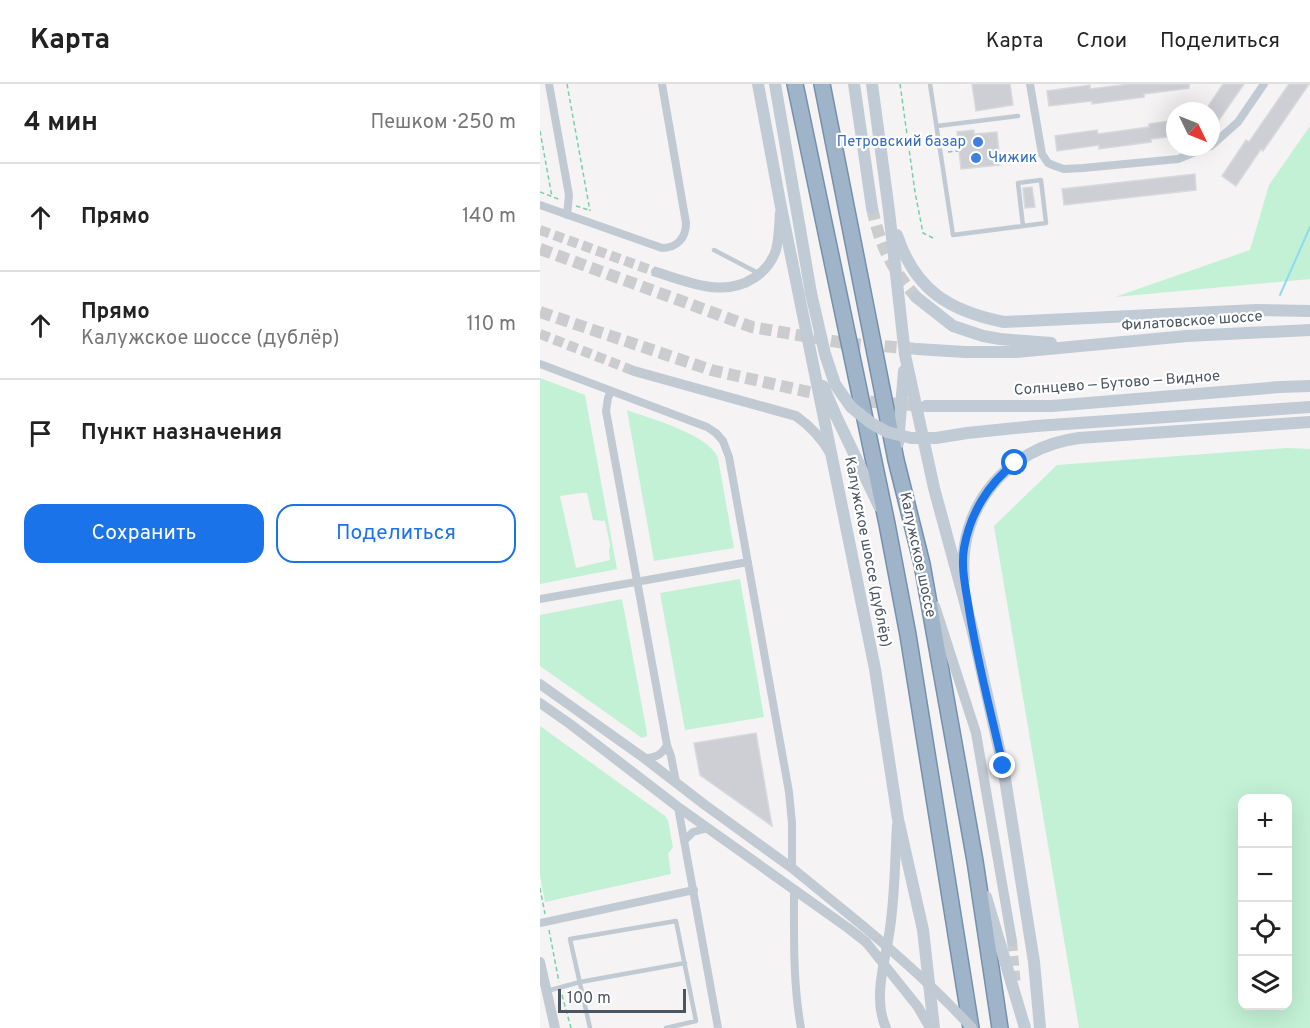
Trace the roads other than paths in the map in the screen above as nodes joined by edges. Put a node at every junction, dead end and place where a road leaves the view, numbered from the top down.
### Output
1 (549, 84) edge
2 (662, 84) edge
3 (758, 84) edge
4 (775, 84) edge
5 (795, 84) edge
6 (822, 84) edge
7 (854, 84) edge
8 (872, 84) edge
9 (930, 84) edge
10 (1030, 84) edge
11 (1264, 84) edge
12 (1018, 116) dead end
13 (937, 126) junction
14 (1220, 137) edge
15 (1185, 156) edge
16 (540, 205) edge
17 (781, 207) junction
18 (872, 208) tunnel mouth
19 (890, 211) junction
20 (567, 215) junction
21 (1023, 226) junction
22 (714, 250) dead end
23 (656, 272) tunnel mouth
24 (761, 274) junction
25 (916, 297) tunnel mouth
26 (1310, 311) edge
27 (1310, 325) edge
28 (1310, 330) edge
29 (1269, 332) junction
30 (1076, 346) junction
31 (917, 348) tunnel mouth
32 (905, 355) junction
33 (813, 362) junction
34 (540, 364) edge
35 (634, 371) tunnel mouth
36 (1310, 386) edge
37 (611, 390) junction
38 (926, 406) tunnel mouth
39 (1310, 407) edge
40 (1310, 422) edge
41 (833, 459) junction
42 (896, 460) junction
43 (887, 524) junction
44 (748, 562) junction
45 (922, 564) junction
46 (638, 581) junction
47 (540, 599) edge
48 (972, 628) junction
49 (540, 684) edge
50 (540, 703) edge
51 (667, 745) junction
52 (644, 758) junction
53 (676, 782) junction
54 (678, 807) junction
55 (897, 819) junction
56 (708, 828) junction
57 (685, 840) junction
58 (975, 861) junction
59 (792, 865) dead end
60 (694, 890) junction
61 (794, 895) dead end
62 (543, 922) edge
63 (1012, 941) tunnel mouth
64 (540, 962) edge
65 (685, 963) junction
66 (580, 982) junction
67 (547, 991) junction
68 (555, 1028) edge
69 (590, 1028) edge
70 (666, 1028) edge
71 (718, 1028) edge
72 (801, 1028) edge
73 (886, 1028) edge
74 (932, 1028) edge
75 (972, 1028) edge
76 (1000, 1028) edge
77 (1025, 1028) edge
78 (1040, 1028) edge

1 - 20 street
2 - 20 street
3 - 17 main road, Калужское шоссе (дублёр)
4 - 39 main road, bridge
5 - 43 highway, Калужское шоссе
6 - 42 highway, Калужское шоссе
7 - 18 main road
8 - 19 main road
9 - 13 lane
10 - 15 street
11 - 14 street
12 - 13 lane
13 - 21 lane
16 - 20 street
17 - 24 street
17 - 33 main road, Калужское шоссе (дублёр)
19 - 26 main road
19 - 32 main road
21 - 21 lane
22 - 24 lane
23 - 24 street
25 - 30 main road
27 - 29 lane
28 - 29 main road, Филатовское шоссе
29 - 30 main road, Филатовское шоссе
30 - 31 main road
32 - 42 main road
32 - 48 main road
33 - 41 main road, Калужское шоссе (дублёр)
33 - 43 main road
34 - 37 street
35 - 41 street
36 - 38 main road, Солнцево — Бутово — Видное
37 - 44 street
37 - 46 street
40 - 48 main road
41 - 55 main road, Калужское шоссе (дублёр)
42 - 45 highway, Калужское шоссе
43 - 75 highway, Калужское шоссе
44 - 46 street
44 - 59 street
45 - 58 highway, Калужское шоссе
45 - 63 street
46 - 47 street
46 - 51 street
48 - 78 main road
49 - 52 street
50 - 54 street
51 - 52 street
51 - 53 street
52 - 53 street
53 - 75 street, bridge
54 - 56 street
54 - 57 street
55 - 73 street
55 - 74 main road, Калужское шоссе (дублёр)
56 - 57 street
56 - 74 street, bridge
57 - 60 street
58 - 76 highway, Калужское шоссе
58 - 77 main road
60 - 62 street
60 - 71 street
61 - 72 street
64 - 67 street
65 - 66 lane
65 - 66 lane
65 - 70 lane
66 - 67 lane
66 - 69 lane
67 - 68 street

